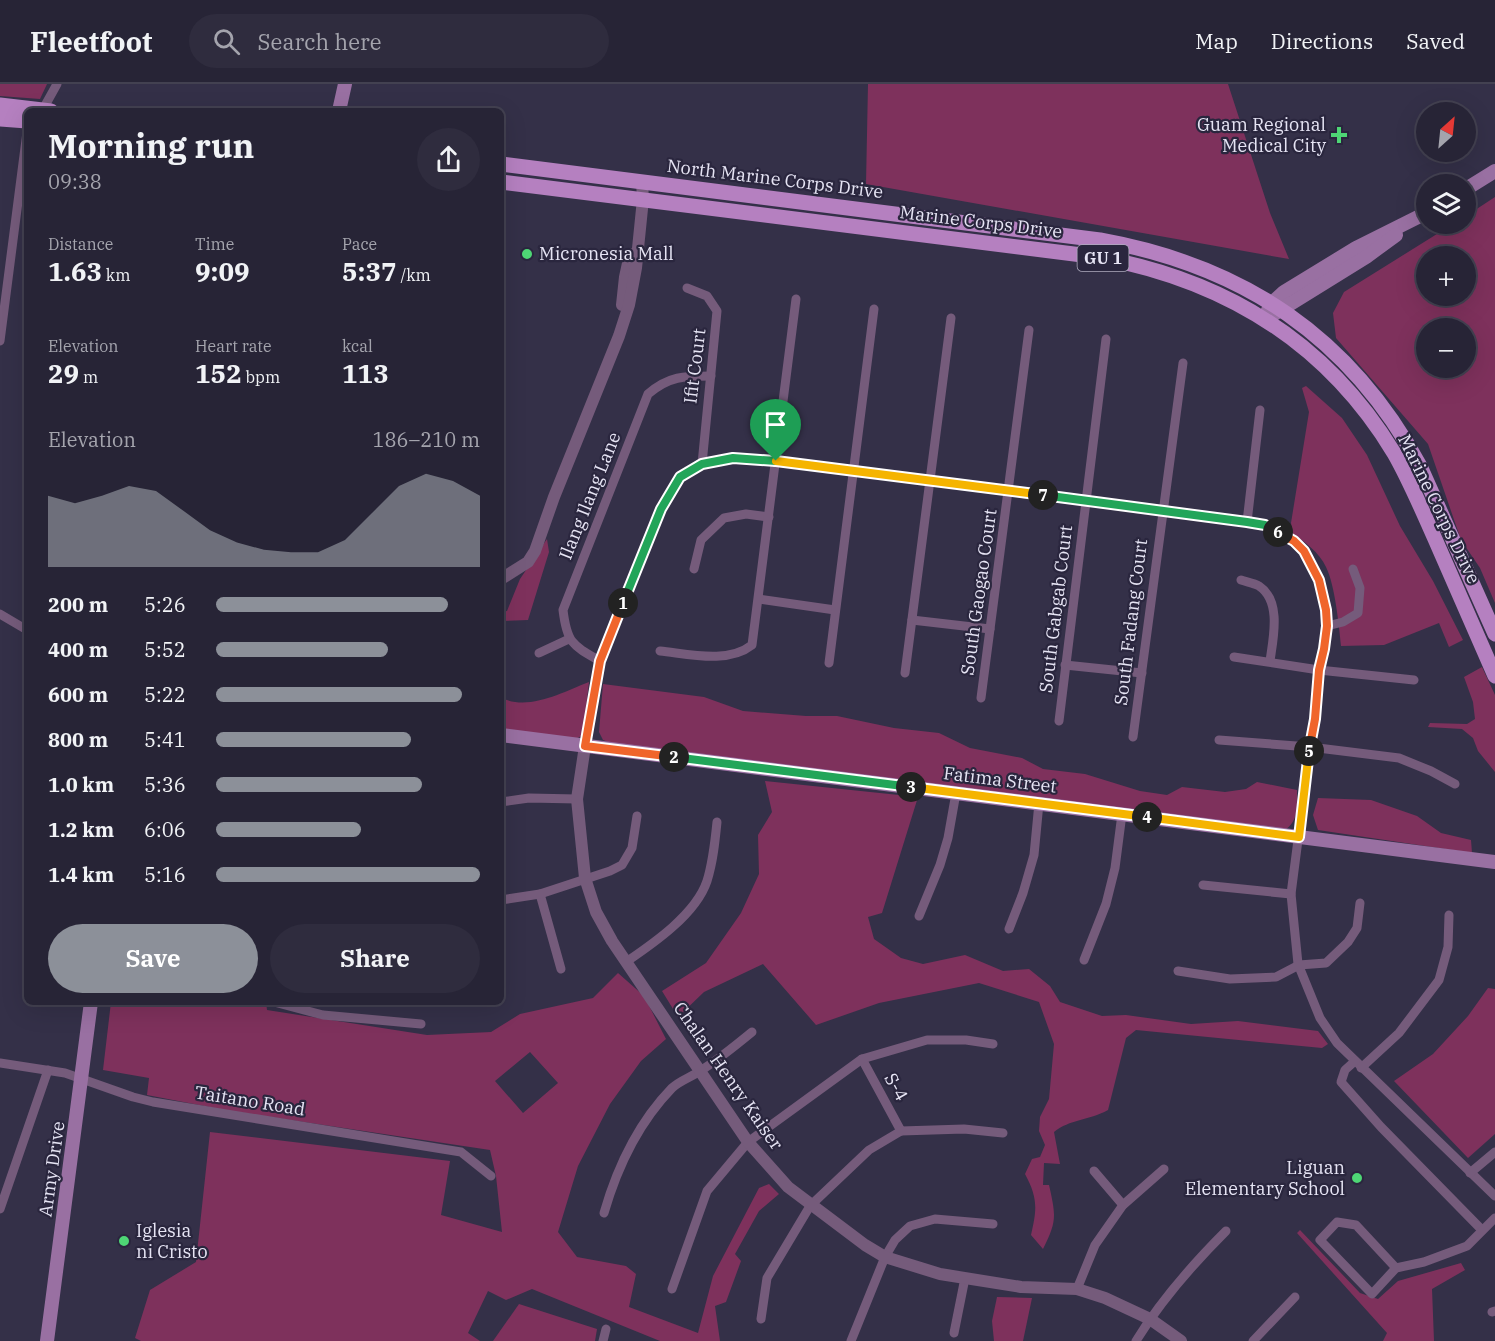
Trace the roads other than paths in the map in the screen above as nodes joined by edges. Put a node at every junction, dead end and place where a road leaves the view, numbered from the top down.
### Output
1 (57, 84) edge
2 (345, 84) edge
3 (0, 105) edge
4 (24, 108) edge
5 (45, 108) edge
6 (340, 108) edge
7 (0, 113) edge
8 (24, 114) edge
9 (0, 119) edge
10 (24, 121) edge
11 (24, 155) edge
12 (504, 164) edge
13 (1495, 171) edge
14 (504, 182) edge
15 (642, 182) junction
16 (1476, 183) edge
17 (640, 199) junction
18 (1416, 220) edge
19 (687, 288) dead end
20 (796, 299) dead end
21 (1277, 306) junction
22 (874, 309) dead end
23 (951, 318) dead end
24 (1263, 318) junction
25 (1029, 330) dead end
26 (1106, 339) dead end
27 (0, 341) edge
28 (1183, 363) dead end
29 (711, 376) junction
30 (1260, 410) dead end
31 (776, 461) junction
32 (702, 464) junction
33 (854, 471) junction
34 (932, 481) junction
35 (1009, 491) junction
36 (1086, 501) junction
37 (1162, 510) junction
38 (769, 517) junction
39 (1247, 522) junction
40 (694, 569) dead end
41 (1353, 569) dead end
42 (504, 577) edge
43 (1241, 580) dead end
44 (759, 599) junction
45 (835, 610) junction
46 (0, 614) edge
47 (912, 620) junction
48 (1327, 626) junction
49 (24, 628) edge
50 (990, 629) junction
51 (1495, 634) edge
52 (568, 639) junction
53 (660, 651) dead end
54 (539, 653) dead end
55 (1234, 657) dead end
56 (600, 661) junction
57 (1270, 662) junction
58 (829, 663) dead end
59 (1065, 665) junction
60 (1319, 670) junction
61 (905, 673) dead end
62 (1142, 673) junction
63 (1495, 676) edge
64 (1414, 680) dead end
65 (981, 698) dead end
66 (1059, 721) dead end
67 (504, 735) edge
68 (1133, 737) dead end
69 (1219, 740) dead end
70 (585, 746) junction
71 (1310, 747) junction
72 (1455, 784) dead end
73 (956, 793) junction
74 (577, 799) junction
75 (504, 802) edge
76 (1039, 803) junction
77 (1122, 814) junction
78 (637, 816) dead end
79 (717, 822) dead end
80 (1299, 837) junction
81 (1495, 862) edge
82 (585, 878) junction
83 (1203, 885) dead end
84 (540, 894) junction
85 (1291, 894) junction
86 (504, 900) edge
87 (1360, 903) dead end
88 (1449, 915) dead end
89 (919, 916) dead end
90 (1009, 929) dead end
91 (1084, 960) dead end
92 (626, 962) junction
93 (1299, 965) junction
94 (561, 969) dead end
95 (1178, 971) dead end
96 (92, 1005) edge
97 (285, 1005) edge
98 (421, 1024) dead end
99 (752, 1032) dead end
100 (993, 1044) dead end
101 (862, 1059) junction
102 (0, 1063) edge
103 (1358, 1064) junction
104 (48, 1070) junction
105 (700, 1071) junction
106 (82, 1078) junction
107 (901, 1131) junction
108 (1003, 1133) dead end
109 (748, 1142) junction
110 (1495, 1152) edge
111 (1164, 1169) dead end
112 (1094, 1171) dead end
113 (1470, 1173) junction
114 (491, 1176) dead end
115 (4, 1187) edge
116 (1495, 1196) edge
117 (1124, 1205) junction
118 (810, 1206) junction
119 (0, 1209) edge
120 (604, 1213) dead end
121 (1495, 1218) edge
122 (993, 1224) dead end
123 (1482, 1230) junction
124 (1226, 1231) dead end
125 (885, 1257) junction
126 (1396, 1268) junction
127 (965, 1278) junction
128 (672, 1289) dead end
129 (1077, 1289) junction
130 (1295, 1297) dead end
131 (1150, 1318) junction
132 (761, 1319) dead end
133 (606, 1329) dead end
134 (954, 1333) dead end
135 (47, 1341) edge
136 (603, 1341) edge
137 (851, 1341) edge
138 (1136, 1341) edge
139 (1181, 1341) edge
140 (1253, 1341) edge

1 - 5 street
2 - 6 main road
3 - 4 main road
7 - 8 street
9 - 10 main road
11 - 27 street
12 - 15 main road, North Marine Corps Drive / GU 1
13 - 16 main road
14 - 17 main road, Marine Corps Drive / GU 1
15 - 17 street
15 - 21 main road, North Marine Corps Drive / GU 1
17 - 24 main road, Marine Corps Drive / GU 1
17 - 42 street
18 - 21 main road
19 - 29 street, Ifit Court
20 - 31 street
21 - 24 main road
21 - 51 main road, North Marine Corps Drive / GU 1
22 - 33 street
23 - 34 street
24 - 63 main road, Marine Corps Drive / GU 1
25 - 35 street, South Gaogao Court
26 - 36 street, South Gabgab Court
28 - 37 street, South Fadang Court
29 - 32 street, Ifit Court
29 - 52 street, Ilang Ilang Lane
30 - 39 street
31 - 32 street
31 - 33 street
31 - 38 street
32 - 56 street
33 - 34 street
33 - 45 street
34 - 35 street
34 - 47 street
35 - 36 street
35 - 50 street, South Gaogao Court
36 - 37 street
36 - 59 street, South Gabgab Court
37 - 39 street
37 - 62 street, South Fadang Court
38 - 40 street
38 - 44 street
39 - 48 street
41 - 48 street
43 - 57 street
44 - 45 street
44 - 53 street
45 - 58 street
46 - 49 street
47 - 50 street
47 - 61 street
48 - 60 street
50 - 65 street, South Gaogao Court
52 - 54 street
52 - 56 street
55 - 57 street
56 - 70 street
57 - 60 street
59 - 62 street
59 - 66 street, South Gabgab Court
60 - 64 street
60 - 71 street
62 - 68 street, South Fadang Court
67 - 70 main road, Fatima Street
69 - 71 street
70 - 73 main road, Fatima Street
70 - 74 street, Chalan Henry Kaiser
71 - 72 street
71 - 80 street
73 - 76 main road, Fatima Street
73 - 89 street
74 - 75 street
74 - 82 street, Chalan Henry Kaiser
76 - 77 main road, Fatima Street
76 - 90 street
77 - 80 main road, Fatima Street
77 - 91 street
78 - 82 street
79 - 92 street
80 - 81 main road, Fatima Street
80 - 85 street
82 - 84 street
82 - 92 street, Chalan Henry Kaiser
83 - 85 street
84 - 86 street
84 - 94 street
85 - 93 street
87 - 93 street
88 - 103 street
92 - 105 street, Chalan Henry Kaiser
93 - 95 street
93 - 103 street
96 - 106 main road, Army Drive
97 - 98 street
99 - 105 street
100 - 101 street
101 - 107 street, S-4
101 - 109 street
102 - 104 street, Taitano Road
103 - 113 street
103 - 123 street
104 - 106 street, Taitano Road
104 - 115 street
105 - 109 street, Chalan Henry Kaiser
105 - 120 street
106 - 114 street, Taitano Road
106 - 135 main road, Army Drive
107 - 108 street
107 - 118 street
109 - 118 street, Chalan Henry Kaiser
109 - 128 street
110 - 113 street
111 - 117 street
112 - 117 street
113 - 116 street
115 - 119 street
117 - 129 street
118 - 125 street, Chalan Henry Kaiser
118 - 132 street
121 - 123 street
122 - 125 street
123 - 126 street
124 - 131 street
125 - 127 street, Chalan Henry Kaiser
125 - 137 street
126 - 126 street
127 - 129 street, Chalan Henry Kaiser
127 - 134 street
129 - 131 street, Chalan Henry Kaiser
130 - 140 street
131 - 138 street
131 - 139 street, Chalan Henry Kaiser
133 - 136 street

